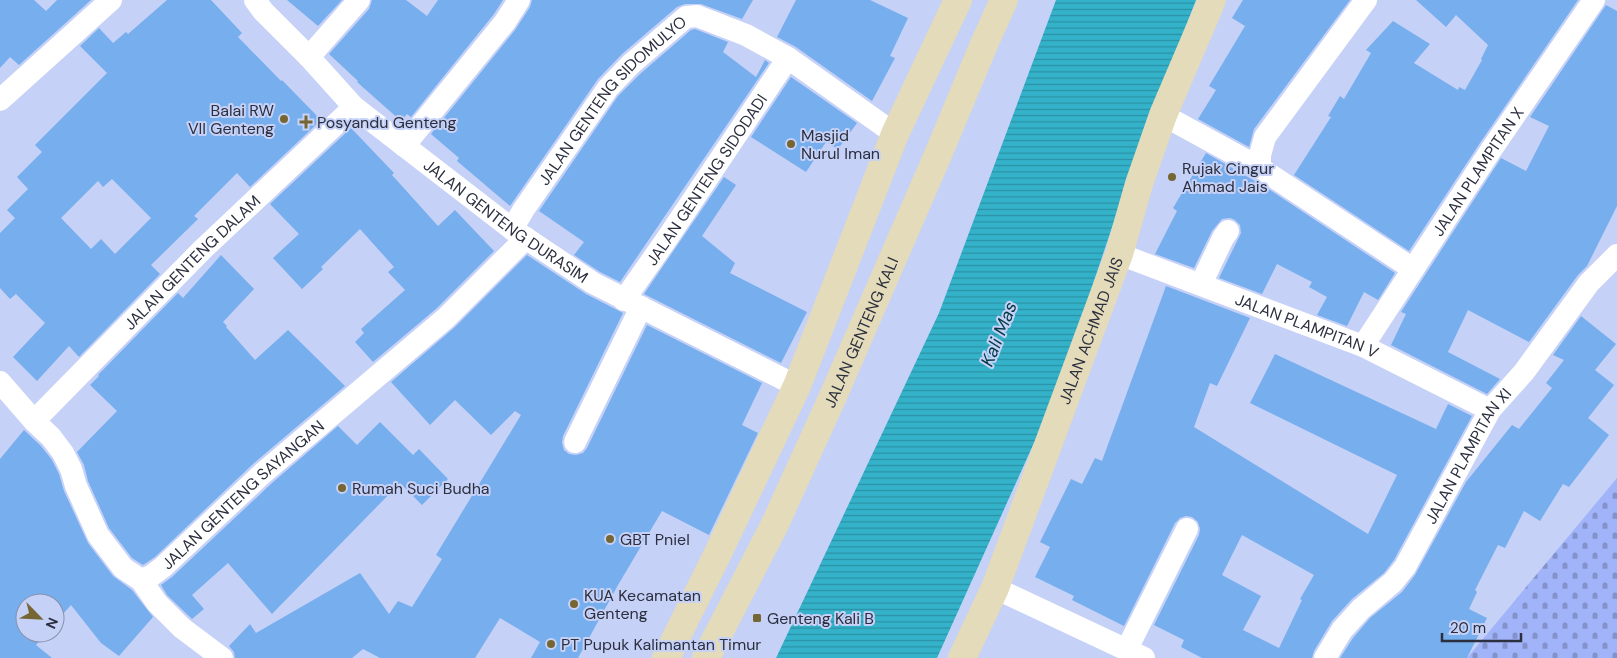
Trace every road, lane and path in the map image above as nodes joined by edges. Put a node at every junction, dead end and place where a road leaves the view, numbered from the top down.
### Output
1 (111, 0) edge
2 (255, 0) edge
3 (359, 0) edge
4 (519, 0) edge
5 (958, 0) edge
6 (1004, 0) edge
7 (1212, 0) edge
8 (1366, 0) edge
9 (1594, 0) edge
10 (309, 57) junction
11 (788, 58) junction
12 (0, 100) edge
13 (354, 107) junction
14 (1163, 115) junction
15 (896, 134) junction
16 (404, 146) junction
17 (1260, 168) junction
18 (1228, 231) dead end
19 (519, 234) junction
20 (1119, 254) junction
21 (1617, 255) edge
22 (1413, 270) junction
23 (1201, 284) junction
24 (632, 303) junction
25 (1363, 346) junction
26 (0, 382) edge
27 (797, 386) junction
28 (1490, 410) junction
29 (34, 421) junction
30 (575, 442) dead end
31 (1187, 530) dead end
32 (141, 580) junction
33 (996, 588) junction
34 (1135, 654) edge
35 (222, 658) edge
36 (666, 658) edge
37 (706, 658) edge
38 (962, 658) edge
39 (1325, 658) edge

1 - 12 street
2 - 10 street, JALAN GENTENG DURASIM
3 - 10 street
4 - 16 street
5 - 15 main road
6 - 37 main road, JALAN GENTENG KALI
7 - 14 main road, JALAN ACHMAD JAIS
8 - 17 street
9 - 22 street, JALAN PLAMPITAN X
10 - 13 street, JALAN GENTENG DURASIM
11 - 15 street, JALAN GENTENG SIDOMULYO
11 - 19 street, JALAN GENTENG SIDOMULYO
11 - 24 street, JALAN GENTENG SIDODADI
13 - 16 street, JALAN GENTENG DURASIM
13 - 29 street, JALAN GENTENG DALAM
14 - 17 street
14 - 20 main road, JALAN ACHMAD JAIS
15 - 27 main road
16 - 19 street, JALAN GENTENG DURASIM
17 - 22 street
18 - 23 street
19 - 24 street, JALAN GENTENG DURASIM
19 - 32 street, JALAN GENTENG SAYANGAN
20 - 23 street, JALAN PLAMPITAN V
20 - 33 main road, JALAN ACHMAD JAIS
21 - 28 street, JALAN PLAMPITAN XI
22 - 25 street, JALAN PLAMPITAN X
23 - 25 street, JALAN PLAMPITAN V
24 - 27 street, JALAN GENTENG DURASIM
24 - 30 street, JALAN GENTENG SIDODADI
25 - 28 street, JALAN PLAMPITAN V
26 - 29 street
27 - 36 main road
28 - 39 street, JALAN PLAMPITAN XI
29 - 32 street
31 - 34 street
32 - 35 street
33 - 34 street
33 - 38 main road, JALAN ACHMAD JAIS

